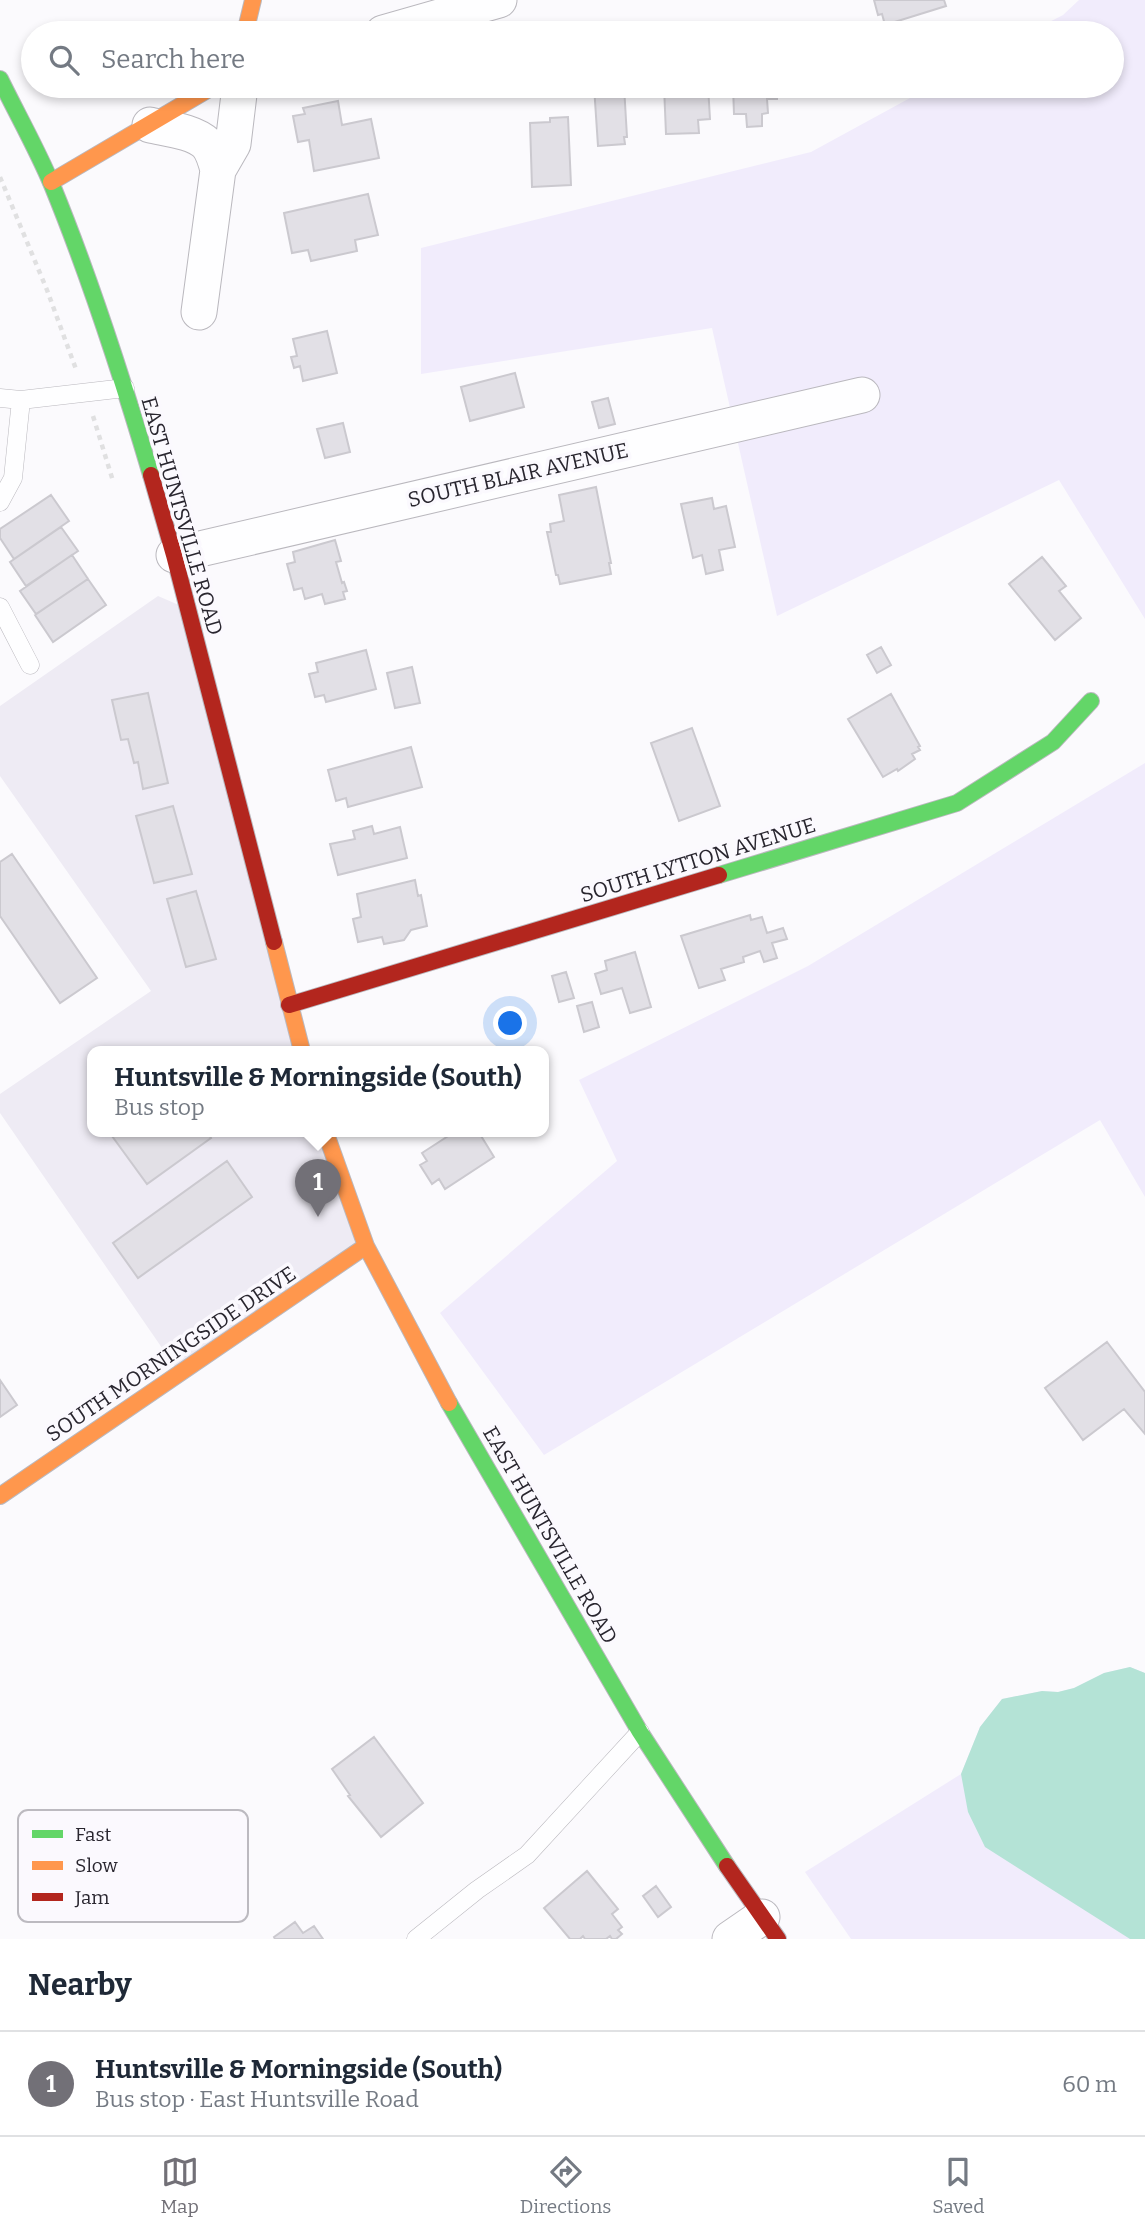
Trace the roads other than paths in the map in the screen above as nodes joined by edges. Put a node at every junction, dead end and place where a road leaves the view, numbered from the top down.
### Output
1 (253, 0) edge
2 (499, 0) edge
3 (248, 21) edge
4 (425, 21) edge
5 (0, 79) edge
6 (194, 98) edge
7 (239, 98) edge
8 (149, 125) junction
9 (219, 170) junction
10 (51, 182) junction
11 (199, 312) dead end
12 (125, 388) junction
13 (862, 395) dead end
14 (0, 398) edge
15 (21, 400) junction
16 (0, 502) edge
17 (174, 555) junction
18 (0, 607) edge
19 (30, 665) dead end
20 (1091, 701) dead end
21 (289, 1005) junction
22 (301, 1046) edge
23 (327, 1137) edge
24 (366, 1246) junction
25 (0, 1496) edge
26 (640, 1732) junction
27 (770, 1928) edge
28 (416, 1939) edge
29 (730, 1939) edge

1 - 3 main road
2 - 4 street
5 - 10 main road, EAST HUNTSVILLE ROAD
6 - 8 main road
7 - 9 street
8 - 9 street
8 - 10 main road
9 - 11 street
10 - 12 main road, EAST HUNTSVILLE ROAD
12 - 15 lane
12 - 17 main road, EAST HUNTSVILLE ROAD
13 - 17 street, SOUTH BLAIR AVENUE
14 - 15 lane
15 - 16 lane
17 - 21 main road, EAST HUNTSVILLE ROAD
18 - 19 lane
20 - 21 main road, SOUTH LYTTON AVENUE
21 - 22 main road, EAST HUNTSVILLE ROAD
23 - 24 main road, EAST HUNTSVILLE ROAD
24 - 25 main road, SOUTH MORNINGSIDE DRIVE
24 - 26 main road, EAST HUNTSVILLE ROAD
26 - 27 main road, EAST HUNTSVILLE ROAD
26 - 28 lane
27 - 29 street

